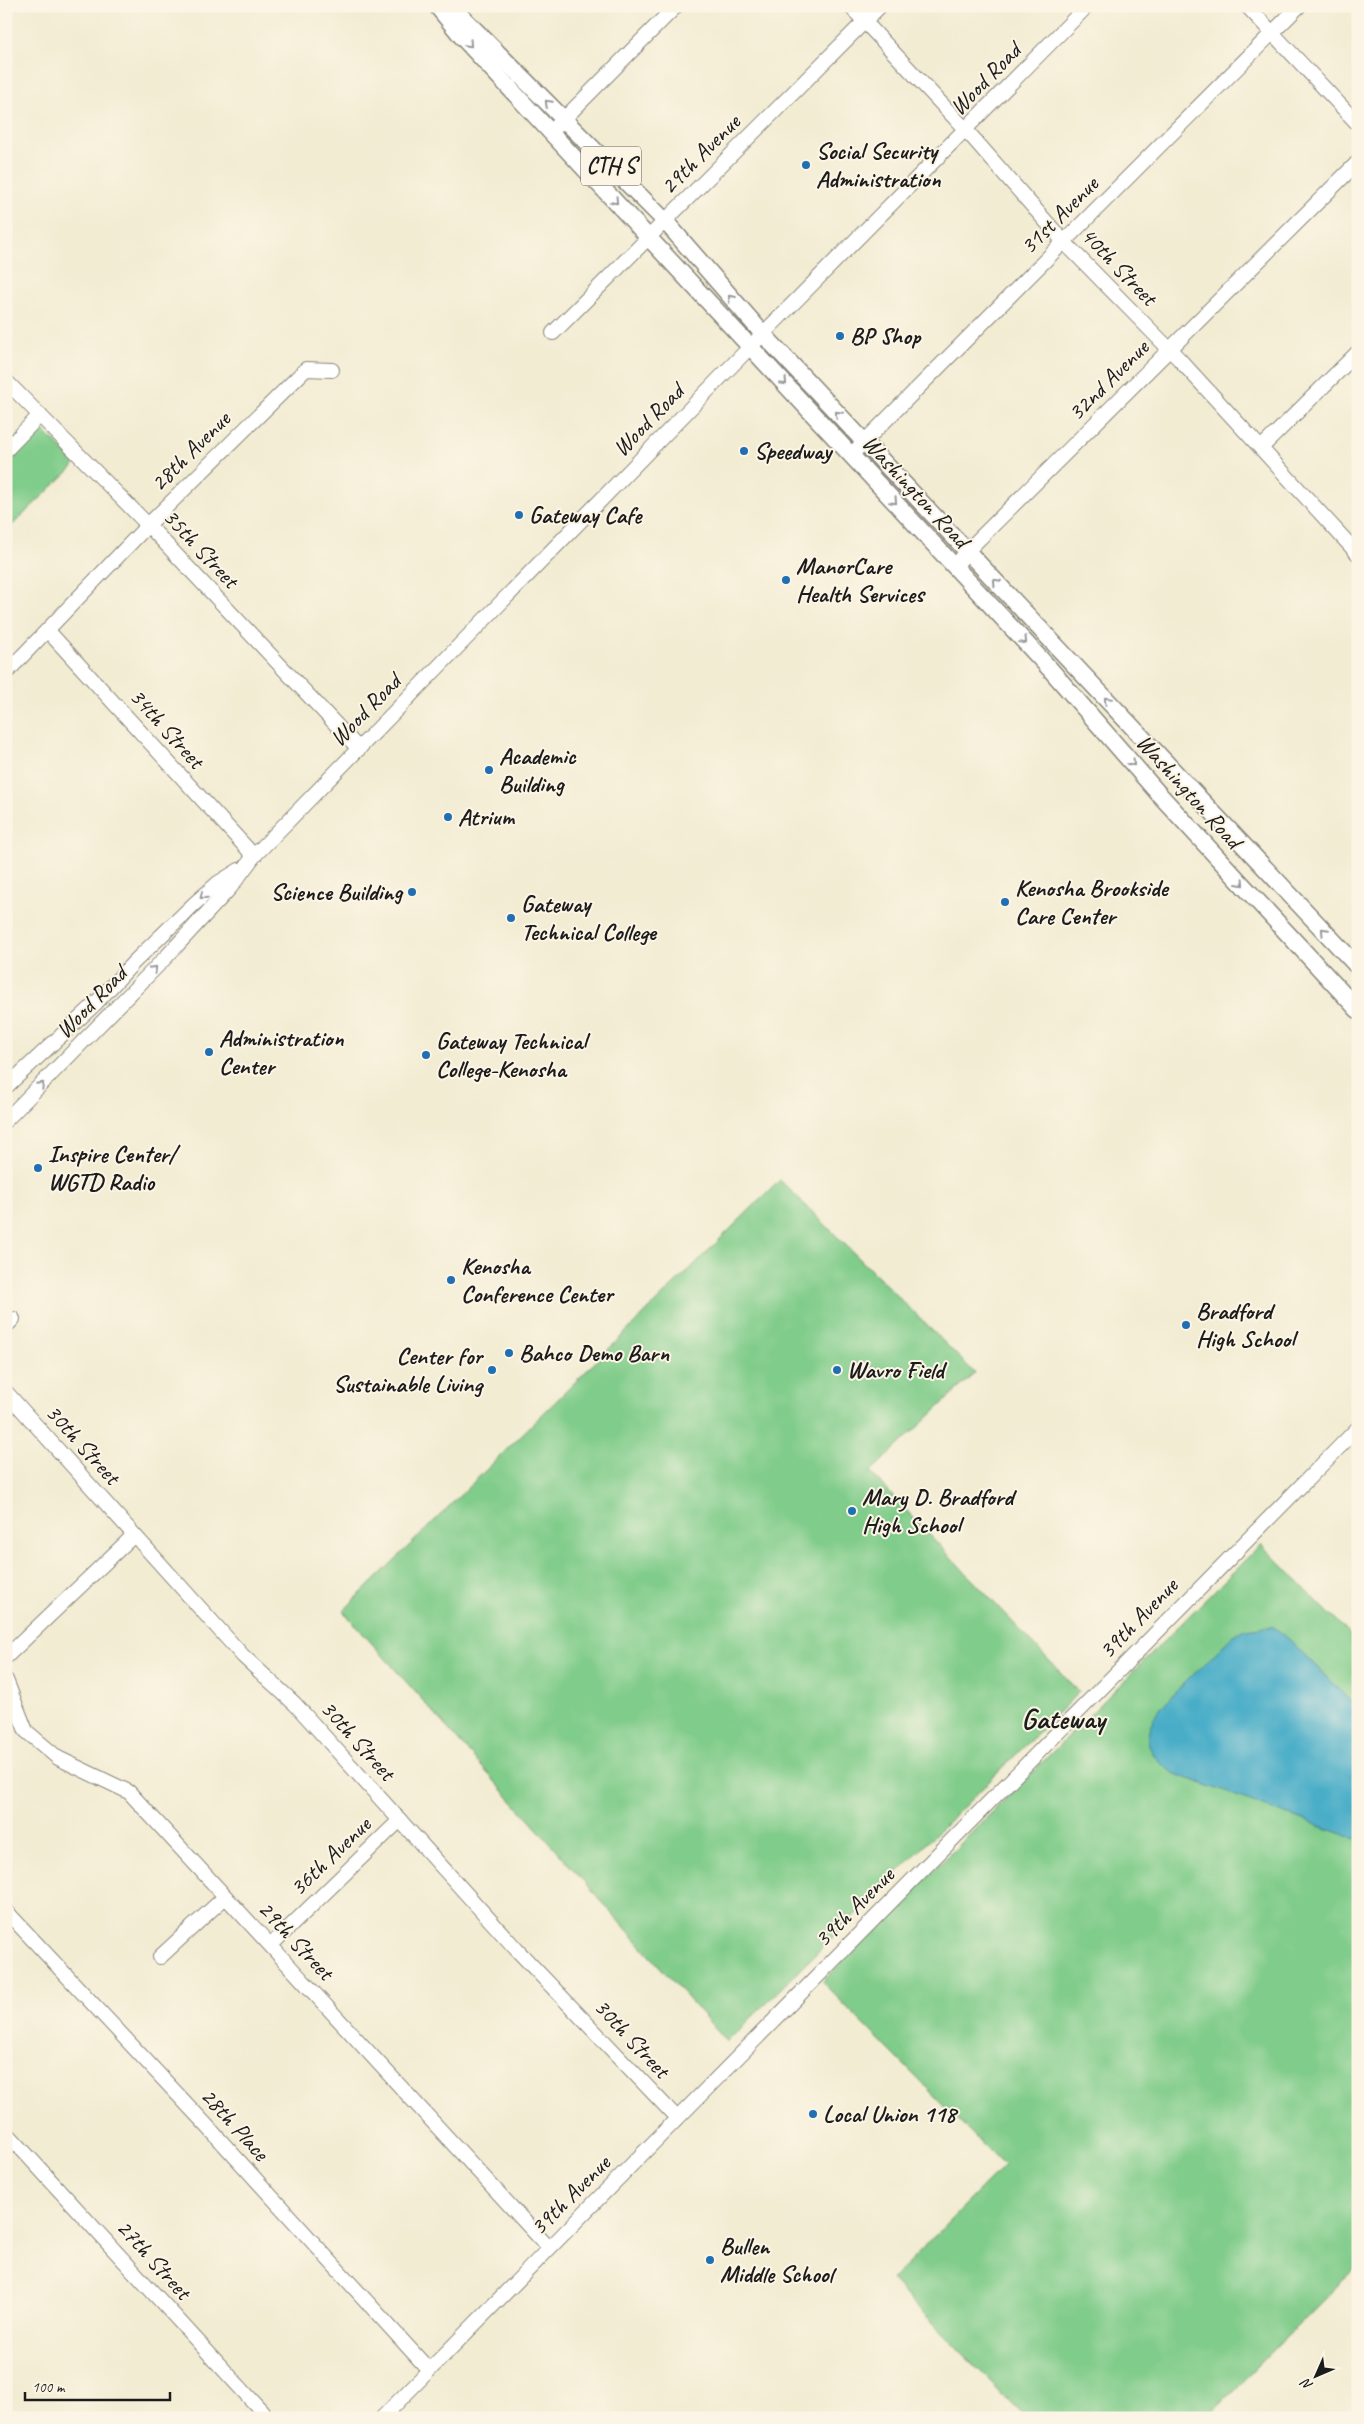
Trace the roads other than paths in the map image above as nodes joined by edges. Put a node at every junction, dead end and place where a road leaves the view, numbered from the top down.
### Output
1 (437, 6) edge
2 (450, 6) edge
3 (676, 6) edge
4 (850, 6) edge
5 (880, 6) edge
6 (1086, 6) edge
7 (1247, 6) edge
8 (1299, 6) edge
9 (865, 21) junction
10 (1272, 33) junction
11 (564, 118) junction
12 (1358, 124) edge
13 (966, 130) junction
14 (551, 131) junction
15 (1358, 162) edge
16 (665, 221) junction
17 (649, 237) junction
18 (1064, 242) junction
19 (553, 333) dead end
20 (763, 334) junction
21 (751, 346) junction
22 (1170, 350) junction
23 (1358, 352) edge
24 (332, 370) dead end
25 (6, 381) edge
26 (40, 415) junction
27 (865, 441) junction
28 (1261, 448) junction
29 (6, 450) edge
30 (851, 455) junction
31 (148, 524) junction
32 (1356, 548) edge
33 (968, 551) junction
34 (955, 567) junction
35 (1015, 602) junction
36 (1001, 616) junction
37 (48, 631) junction
38 (6, 673) edge
39 (359, 749) junction
40 (254, 856) junction
41 (243, 868) junction
42 (1358, 967) edge
43 (1358, 1010) edge
44 (6, 1088) edge
45 (6, 1120) edge
46 (6, 1392) edge
47 (1358, 1428) edge
48 (134, 1535) junction
49 (6, 1657) edge
50 (6, 1680) edge
51 (400, 1820) junction
52 (225, 1897) junction
53 (6, 1911) edge
54 (271, 1945) junction
55 (160, 1957) dead end
56 (677, 2118) junction
57 (6, 2132) edge
58 (549, 2248) junction
59 (429, 2370) junction
60 (268, 2418) edge
61 (382, 2418) edge

1 -> 14 main road, Washington Road / CTH S
11 -> 2 main road, Washington Road / CTH S
3 - 11 street
4 - 9 street, 40th Street
5 - 9 street, 29th Avenue
6 - 13 street, Wood Road
7 - 10 street
8 - 10 street, 31st Avenue
9 - 13 street, 40th Street
9 - 16 street, 29th Avenue
10 - 12 street
10 - 18 street, 31st Avenue
11 - 14 street
11 - 16 main road, Washington Road / CTH S
13 - 18 street, 40th Street
13 - 20 street, Wood Road
14 -> 17 main road, Washington Road / CTH S
15 - 22 street, 32nd Avenue
16 - 17 street, 29th Avenue
20 -> 16 main road, Washington Road / CTH S
17 - 19 street, 29th Avenue
17 - 21 main road, Washington Road / CTH S
18 - 22 street, 40th Street
18 - 27 street, 31st Avenue
20 - 21 street, Wood Road
27 -> 20 main road, Washington Road / CTH S
21 -> 30 main road, Washington Road / CTH S
21 - 39 street, Wood Road
22 - 28 street, 40th Street
22 - 33 street, 32nd Avenue
23 - 28 street
24 - 31 street, 28th Avenue
25 - 26 street, 35th Street
26 - 29 street
26 - 31 street, 35th Street
27 - 30 street, 31st Avenue
27 - 33 main road, Washington Road / CTH S
28 - 32 street, 40th Street
30 -> 34 main road, Washington Road / CTH S
31 - 37 street, 28th Avenue
31 - 39 street, 35th Street
33 - 34 street, 32nd Avenue
35 -> 33 main road, Washington Road
34 - 36 main road, Washington Road
35 - 36 main road
42 -> 35 main road, Washington Road
36 -> 43 main road, Washington Road
37 - 38 street, 28th Avenue
37 - 40 street, 34th Street
39 - 40 street, Wood Road
40 - 41 street, Wood Road
41 -> 44 street, Wood Road
45 -> 41 street, Wood Road
46 - 48 street, 30th Street
47 - 56 street, 39th Avenue
48 - 49 street
48 - 51 street, 30th Street
50 - 52 street, 29th Street
51 - 54 street, 36th Avenue
51 - 56 street, 30th Street
52 - 54 street, 29th Street
52 - 55 street
53 - 59 street, 28th Place
54 - 58 street, 29th Street
56 - 58 street, 39th Avenue
57 - 60 street, 27th Street
58 - 59 street, 39th Avenue
59 - 61 street, 39th Avenue

